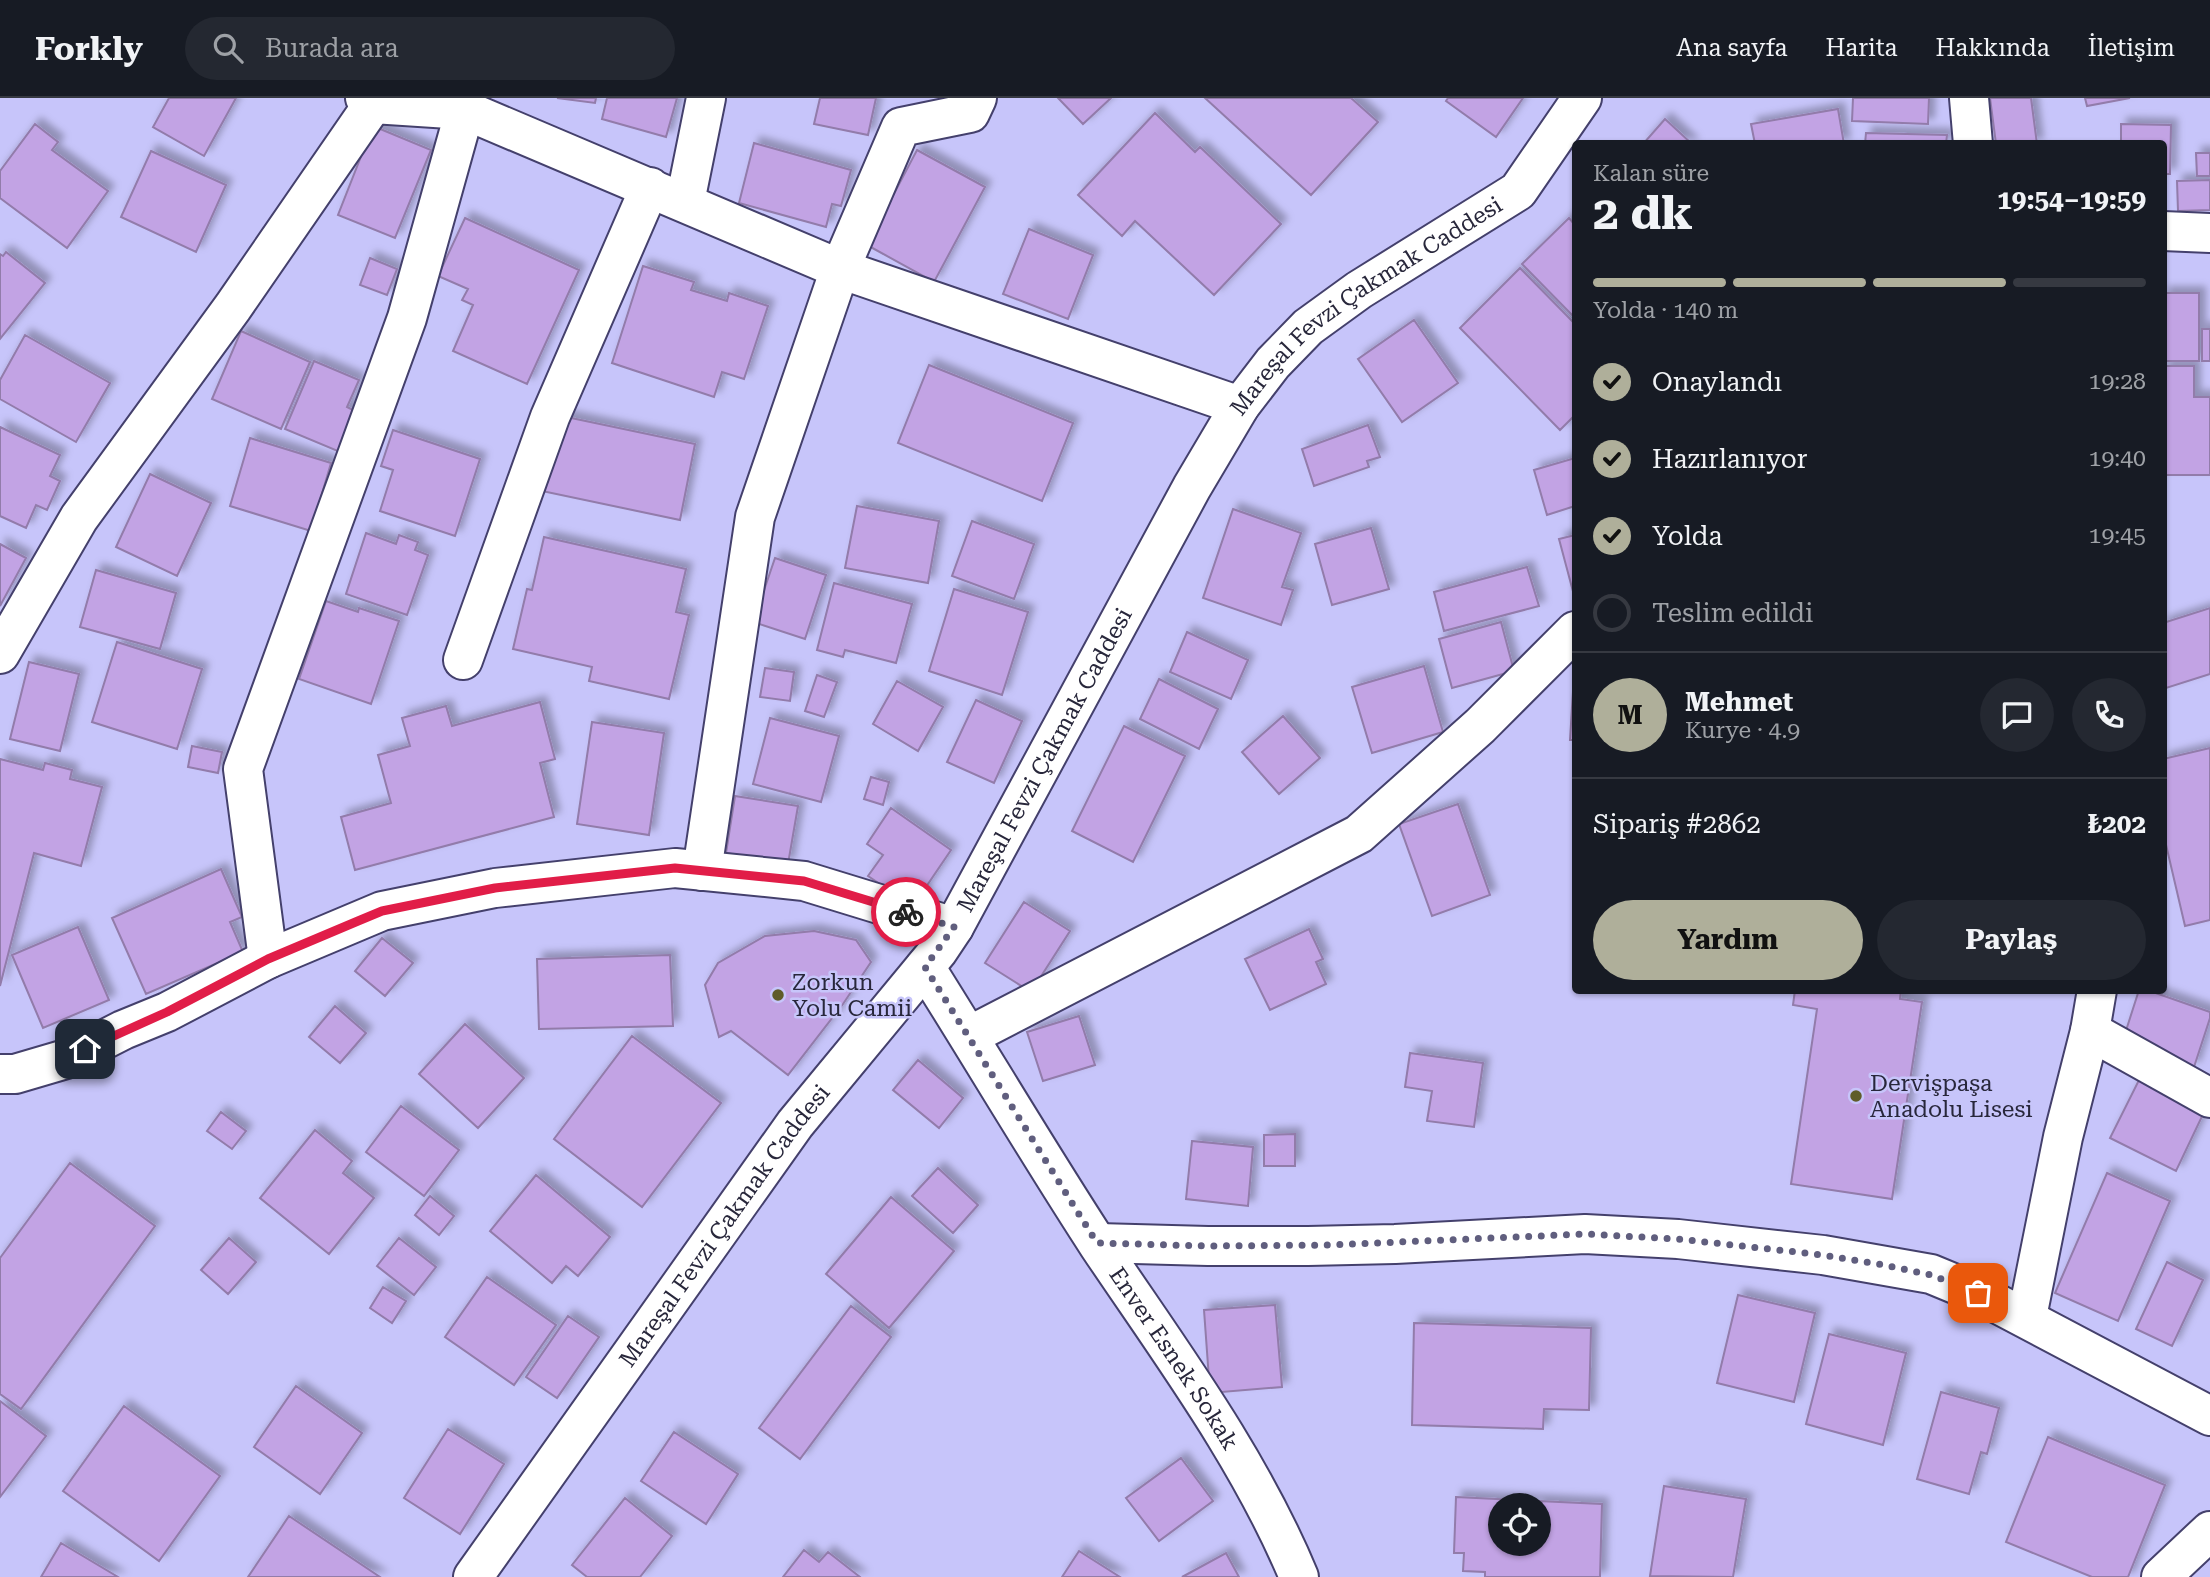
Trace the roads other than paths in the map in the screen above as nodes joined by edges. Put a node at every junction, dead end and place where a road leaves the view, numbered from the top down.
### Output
1 (706, 98) edge
2 (977, 98) edge
3 (1582, 98) edge
4 (1969, 98) edge
5 (369, 101) edge
6 (465, 110) junction
7 (1973, 140) edge
8 (650, 187) junction
9 (685, 202) junction
10 (2167, 231) edge
11 (2210, 233) edge
12 (840, 269) junction
13 (1240, 406) junction
14 (1572, 634) edge
15 (0, 654) edge
16 (463, 660) dead end
17 (702, 871) junction
18 (954, 927) junction
19 (268, 959) junction
20 (925, 967) junction
21 (2096, 994) edge
22 (2090, 1031) junction
23 (969, 1037) junction
24 (0, 1074) edge
25 (2210, 1098) edge
26 (1097, 1243) junction
27 (2027, 1317) junction
28 (2210, 1416) edge
29 (2210, 1531) edge
30 (473, 1577) edge
31 (1299, 1577) edge
32 (2161, 1577) edge

1 - 9 street
2 - 12 street
3 - 13 street, Mareşal Fevzi Çakmak Caddesi
4 - 7 street
5 - 6 street
5 - 15 street
6 - 8 street
6 - 19 street
8 - 9 street
8 - 16 street
9 - 12 street
10 - 11 street
12 - 13 street
12 - 17 street
13 - 18 street, Mareşal Fevzi Çakmak Caddesi
14 - 23 street
17 - 18 street
17 - 19 street
18 - 20 street, Mareşal Fevzi Çakmak Caddesi
19 - 24 street
20 - 23 street, Enver Esnek Sokak
20 - 30 street, Mareşal Fevzi Çakmak Caddesi
21 - 22 street
22 - 25 street
22 - 27 street
23 - 26 street, Enver Esnek Sokak
26 - 27 street
26 - 31 street, Enver Esnek Sokak
27 - 28 street
29 - 32 street

